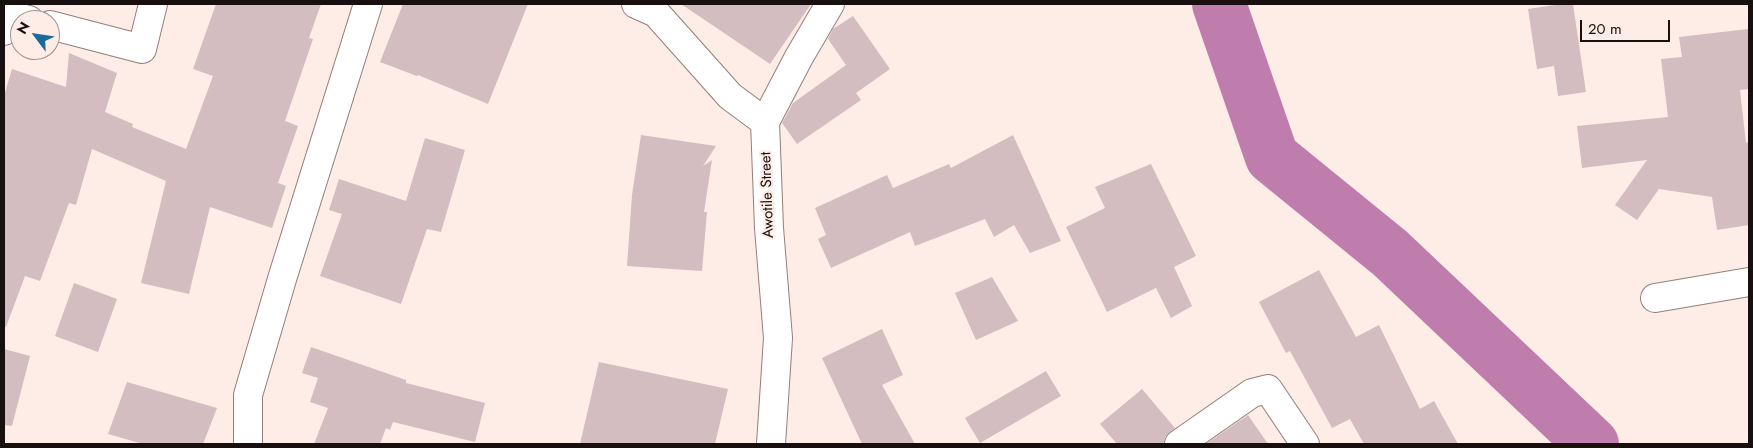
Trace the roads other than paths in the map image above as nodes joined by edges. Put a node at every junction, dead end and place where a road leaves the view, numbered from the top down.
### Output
1 (154, 4) edge
2 (368, 4) edge
3 (830, 4) edge
4 (651, 7) edge
5 (60, 28) edge
6 (765, 122) junction
7 (1749, 282) edge
8 (1655, 298) dead end
9 (248, 444) edge
10 (771, 444) edge
11 (1179, 444) edge
12 (1305, 444) edge

1 - 5 street
2 - 9 street
3 - 6 street
4 - 6 street
6 - 10 street, Awotile Street
7 - 8 street
11 - 12 street

